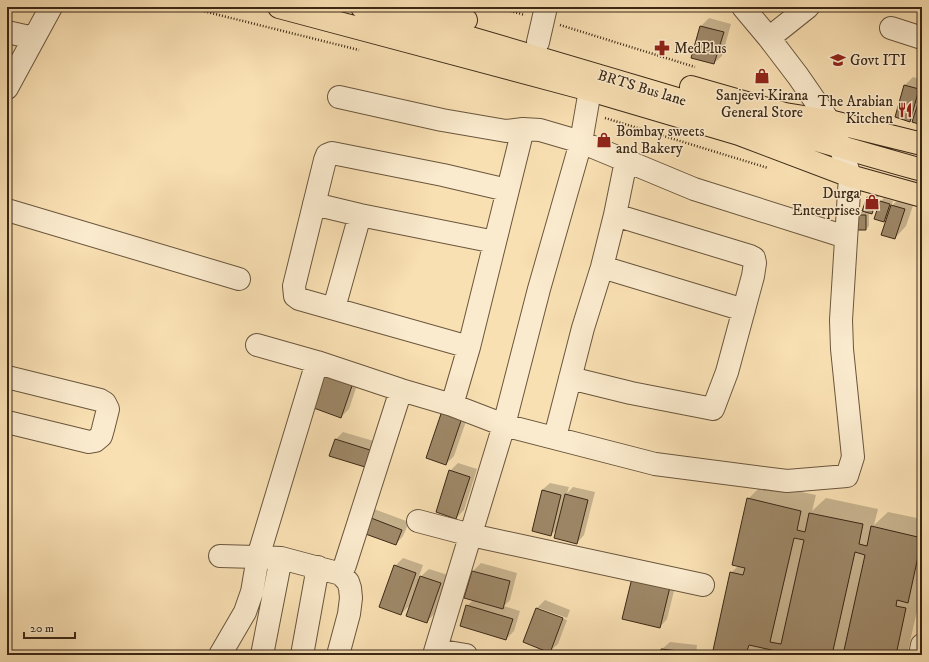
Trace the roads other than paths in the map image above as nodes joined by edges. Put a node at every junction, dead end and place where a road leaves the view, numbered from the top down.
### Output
1 (51, 7) edge
2 (279, 7) edge
3 (362, 7) edge
4 (420, 7) edge
5 (546, 7) edge
6 (743, 7) edge
7 (808, 7) edge
8 (891, 28) dead end
9 (7, 32) edge
10 (34, 38) junction
11 (769, 38) junction
12 (922, 38) edge
13 (538, 42) junction
14 (7, 88) edge
15 (590, 90) junction
16 (339, 97) dead end
17 (829, 120) junction
18 (523, 129) junction
19 (581, 142) junction
20 (922, 144) edge
21 (840, 146) junction
22 (626, 161) junction
23 (922, 170) edge
24 (850, 176) junction
25 (507, 190) junction
26 (922, 196) edge
27 (314, 204) junction
28 (7, 210) edge
29 (360, 215) junction
30 (615, 215) junction
31 (846, 237) junction
32 (495, 242) junction
33 (602, 267) junction
34 (239, 279) dead end
35 (334, 308) junction
36 (744, 310) junction
37 (257, 345) dead end
38 (469, 347) junction
39 (317, 362) junction
40 (7, 377) edge
41 (570, 378) junction
42 (401, 390) junction
43 (452, 405) junction
44 (7, 422) edge
45 (504, 424) junction
46 (555, 437) junction
47 (418, 521) dead end
48 (471, 535) junction
49 (220, 556) dead end
50 (258, 557) junction
51 (282, 558) junction
52 (318, 567) junction
53 (341, 574) junction
54 (703, 585) dead end
55 (922, 645) edge
56 (435, 653) edge
57 (220, 655) edge
58 (262, 655) edge
59 (302, 655) edge
60 (338, 655) edge
61 (466, 655) edge
62 (920, 655) edge

1 - 10 street
2 - 15 main road
3 - 21 main road, BRTS Bus lane
4 - 13 main road
5 - 13 street
6 - 11 street
7 - 11 street
8 - 12 street
9 - 10 street
10 - 14 street
11 - 17 street
13 - 17 main road
15 - 19 street
15 - 24 main road
16 - 18 street
17 - 20 main road
17 - 21 street
18 - 19 street
18 - 25 street
19 - 22 street
19 - 45 street
21 - 23 main road, BRTS Bus lane
21 - 24 street
22 - 30 street
22 - 31 street
24 - 26 main road
24 - 31 street
25 - 27 street
25 - 32 street
27 - 29 street
27 - 35 street
28 - 34 street
29 - 32 street
29 - 35 street
30 - 33 street
30 - 36 street
31 - 46 street
32 - 38 street
33 - 36 street
33 - 41 street
35 - 38 street
36 - 41 street
37 - 39 street
38 - 43 street
39 - 42 street
39 - 50 street
40 - 44 street
41 - 46 street
42 - 43 street
42 - 53 street
43 - 45 street
45 - 46 street
45 - 48 street
47 - 48 street
48 - 54 street
48 - 56 street
49 - 50 street
50 - 51 street
50 - 57 street
51 - 52 street
51 - 58 street
52 - 53 street
52 - 59 street
53 - 60 street
55 - 62 street
56 - 61 street

